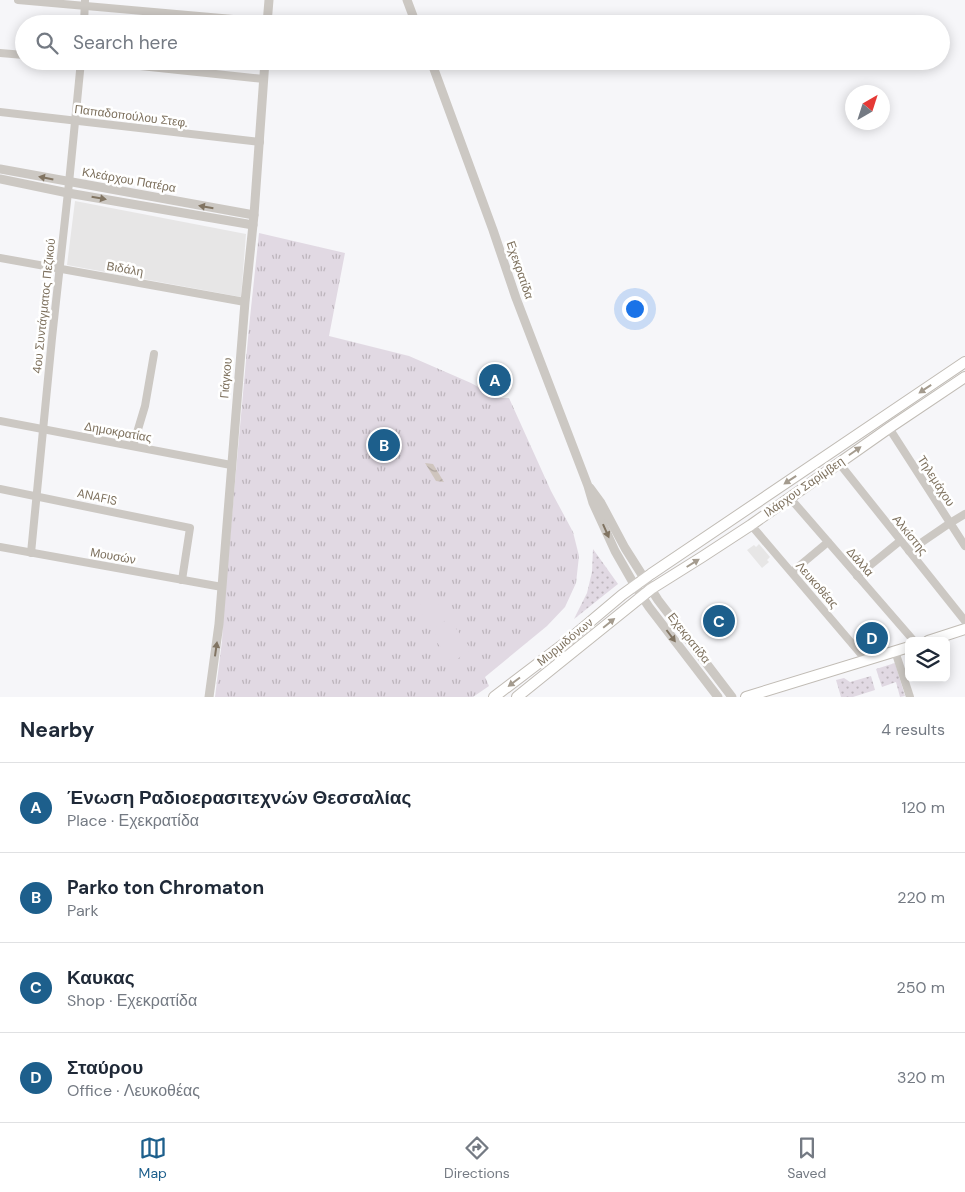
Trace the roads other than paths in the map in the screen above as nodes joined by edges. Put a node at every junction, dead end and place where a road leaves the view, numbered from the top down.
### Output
1 (18, 0) edge
2 (269, 0) edge
3 (407, 0) edge
4 (85, 3) edge
5 (194, 15) edge
6 (268, 15) edge
7 (413, 15) edge
8 (0, 52) edge
9 (15, 54) edge
10 (80, 70) edge
11 (178, 70) edge
12 (264, 70) edge
13 (434, 70) edge
14 (264, 79) junction
15 (0, 112) edge
16 (74, 120) junction
17 (260, 142) junction
18 (0, 169) edge
19 (0, 180) edge
20 (70, 182) junction
21 (68, 193) junction
22 (254, 215) junction
23 (253, 225) junction
24 (0, 258) edge
25 (59, 268) junction
26 (245, 302) junction
27 (154, 354) dead end
28 (965, 362) edge
29 (965, 377) edge
30 (0, 421) edge
31 (888, 428) junction
32 (44, 430) junction
33 (133, 446) junction
34 (838, 463) junction
35 (231, 464) junction
36 (588, 486) junction
37 (0, 489) edge
38 (37, 496) junction
39 (790, 498) junction
40 (965, 514) edge
41 (950, 523) junction
42 (751, 525) junction
43 (900, 540) junction
44 (828, 542) junction
45 (965, 546) edge
46 (0, 547) edge
47 (909, 551) junction
48 (31, 552) junction
49 (792, 572) junction
50 (857, 576) junction
51 (644, 579) junction
52 (182, 580) junction
53 (634, 586) junction
54 (222, 587) junction
55 (651, 590) junction
56 (642, 596) junction
57 (965, 621) edge
58 (965, 629) edge
59 (910, 637) edge
60 (940, 637) edge
61 (905, 648) edge
62 (895, 651) junction
63 (866, 660) junction
64 (209, 697) edge
65 (494, 697) edge
66 (517, 697) edge
67 (718, 697) edge
68 (732, 697) edge
69 (746, 697) edge
70 (910, 697) edge

1 - 4 street
2 - 6 street
3 - 7 street
4 - 5 street
8 - 9 street
10 - 16 street, 4ου Συντάγματος Πεζικού
11 - 14 street
12 - 14 street, Γιάγκου
13 - 36 street, Εχεκρατίδα
14 - 17 street, Γιάγκου
15 - 16 street, Παπαδοπούλου Στεφ.
16 - 17 street, Παπαδοπούλου Στεφ.
16 - 20 street, 4ου Συντάγματος Πεζικού
17 - 22 street, Γιάγκου
20 -> 18 street, Κλεάρχου Πατέρα
19 - 21 street, Κλεάρχου Πατέρα
20 - 21 street, 4ου Συντάγματος Πεζικού
22 -> 20 street, Κλεάρχου Πατέρα
21 -> 23 street, Κλεάρχου Πατέρα
21 - 25 street, 4ου Συντάγματος Πεζικού
22 - 23 street, Γιάγκου
23 - 26 street, Γιάγκου
24 - 25 street, Βιδάλη
25 - 26 street, Βιδάλη
25 - 32 street, 4ου Συντάγματος Πεζικού
26 - 35 street, Γιάγκου
27 - 33 street
28 -> 51 main road, Ιλάρχου Σαρίμβεη
29 - 31 main road, Ιλάρχου Σαρίμβεη
30 - 32 street, Δημοκρατίας
34 -> 31 main road, Ιλάρχου Σαρίμβεη
31 - 41 street, Τηλεμάχου
32 - 33 street, Δημοκρατίας
32 - 38 street, 4ου Συντάγματος Πεζικού
33 - 35 street, Δημοκρατίας
34 - 39 main road, Ιλάρχου Σαρίμβεη
34 - 43 street, Αλκίστης
35 - 54 street, Γιάγκου
36 - 51 street, Εχεκρατίδα
36 -> 53 street, Εχεκρατίδα
37 - 38 street, ANAFIS
38 - 48 street, 4ου Συντάγματος Πεζικού
38 - 52 street, ANAFIS
39 - 42 main road, Ιλάρχου Σαρίμβεη
39 - 44 street, Δάλλα
40 - 41 street
41 - 45 street, Τηλεμάχου
41 - 47 street
42 - 49 street, Λευκοθέας
55 -> 42 main road, Ιλάρχου Σαρίμβεη
43 - 47 street, Αλκίστης
43 - 50 street
44 - 49 street
44 - 50 street, Δάλλα
46 - 48 street, Μουσών
47 - 57 street, Αλκίστης
48 - 52 street, Μουσών
49 - 63 street, Λευκοθέας
50 - 59 street, Δάλλα
51 - 53 main road, Ιλάρχου Σαρίμβεη
51 - 55 street, Εχεκρατίδα
52 - 54 street, Μουσών
53 - 56 street, Εχεκρατίδα
53 -> 65 main road, Μυρμιδόνων
64 -> 54 street, Γιάγκου
55 - 56 main road, Ιλάρχου Σαρίμβεη
55 - 68 street, Εχεκρατίδα
66 -> 56 main road, Μυρμιδόνων
56 -> 67 street, Εχεκρατίδα
58 - 60 main road
61 - 62 main road
62 - 63 main road
62 - 70 street
63 - 69 main road

